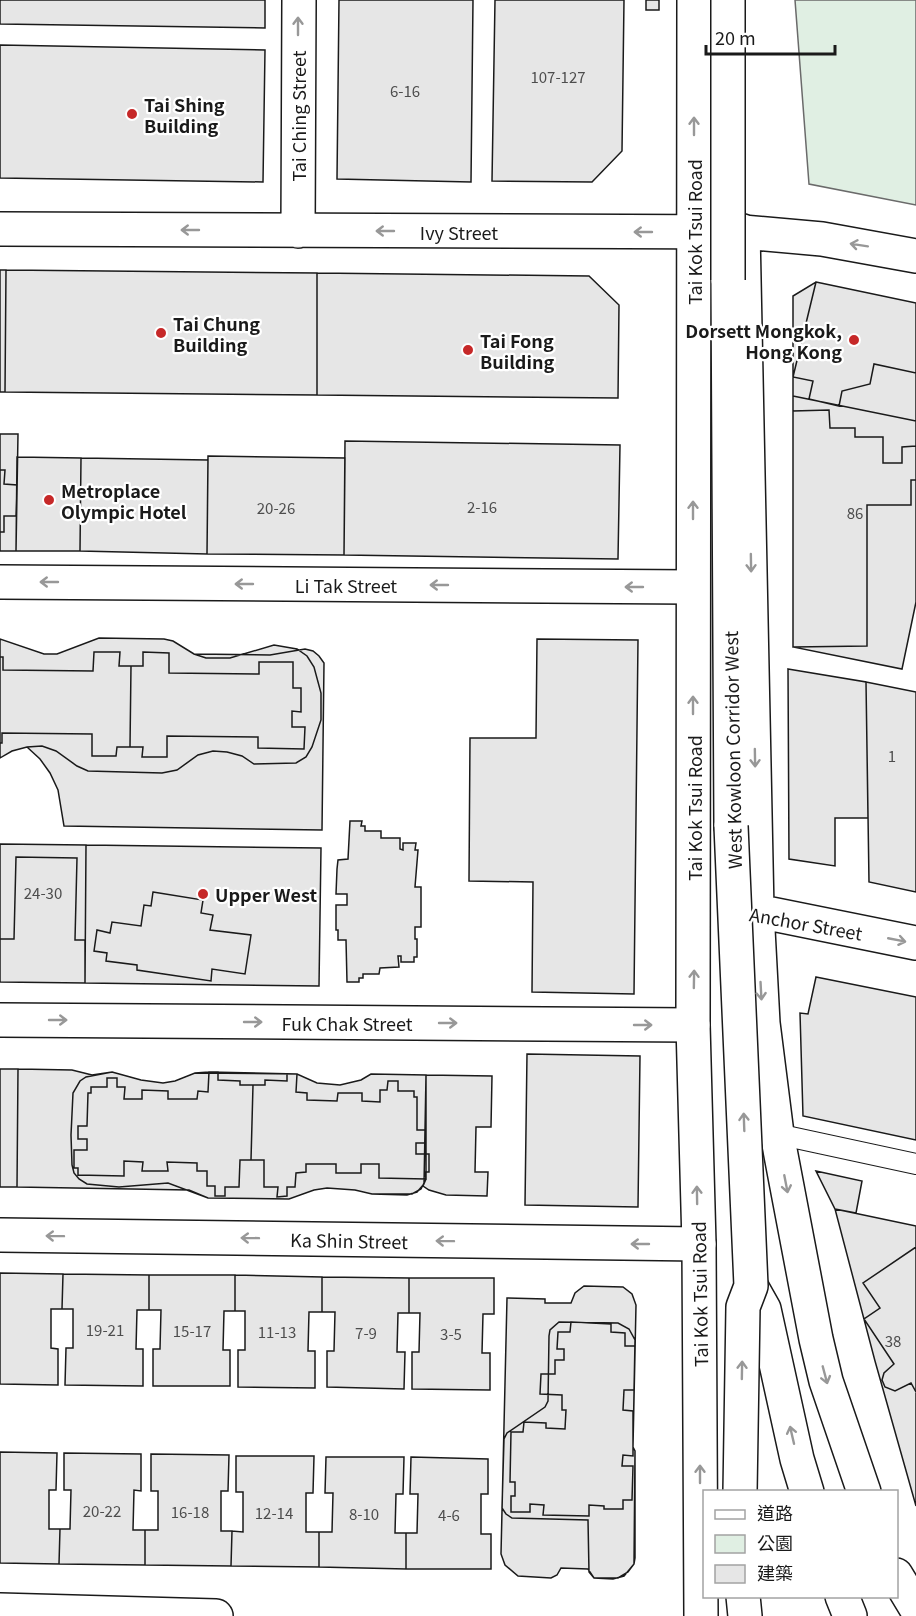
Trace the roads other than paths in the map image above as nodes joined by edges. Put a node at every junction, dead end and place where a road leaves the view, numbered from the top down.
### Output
1 (298, 0) edge
2 (694, 0) edge
3 (728, 0) edge
4 (744, 0) edge
5 (0, 229) edge
6 (297, 231) junction
7 (694, 232) junction
8 (744, 232) junction
9 (916, 256) edge
10 (0, 582) edge
11 (692, 587) junction
12 (694, 910) junction
13 (757, 911) junction
14 (916, 943) edge
15 (0, 1020) edge
16 (693, 1025) junction
17 (777, 1134) junction
18 (916, 1164) edge
19 (0, 1235) edge
20 (699, 1244) junction
21 (751, 1286) junction
22 (740, 1490) edge
23 (807, 1490) edge
24 (864, 1490) edge
25 (898, 1577) edge
26 (743, 1598) edge
27 (843, 1598) edge
28 (916, 1608) edge
29 (0, 1610) edge
30 (216, 1616) edge
31 (701, 1616) edge
32 (744, 1616) edge
33 (850, 1616) edge

6 -> 1 main road, Tai Ching Street
7 -> 2 main road, Tai Kok Tsui Road
21 -> 3 main road, West Kowloon Corridor West, bridge
4 - 8 main road
6 -> 5 main road, Ivy Street
7 -> 6 main road, Ivy Street
7 - 8 main road, Ivy Street
11 -> 7 main road, Tai Kok Tsui Road
9 -> 8 main road, Ivy Street
8 -> 13 main road
11 -> 10 main road, Li Tak Street
12 -> 11 main road, Tai Kok Tsui Road
12 - 13 main road, Anchor Street
16 -> 12 main road, Tai Kok Tsui Road
13 -> 14 main road, Anchor Street
13 -> 17 main road
15 -> 16 main road, Fuk Chak Street
20 -> 16 main road, Tai Kok Tsui Road
17 - 18 lane
17 -> 24 main road
20 -> 19 main road, Ka Shin Street
31 -> 20 main road, Tai Kok Tsui Road
22 -> 21 main road, bridge
23 -> 21 main road, West Kowloon Corridor West
25 - 28 main road
26 - 32 main road
27 - 33 main road
29 - 30 main road

